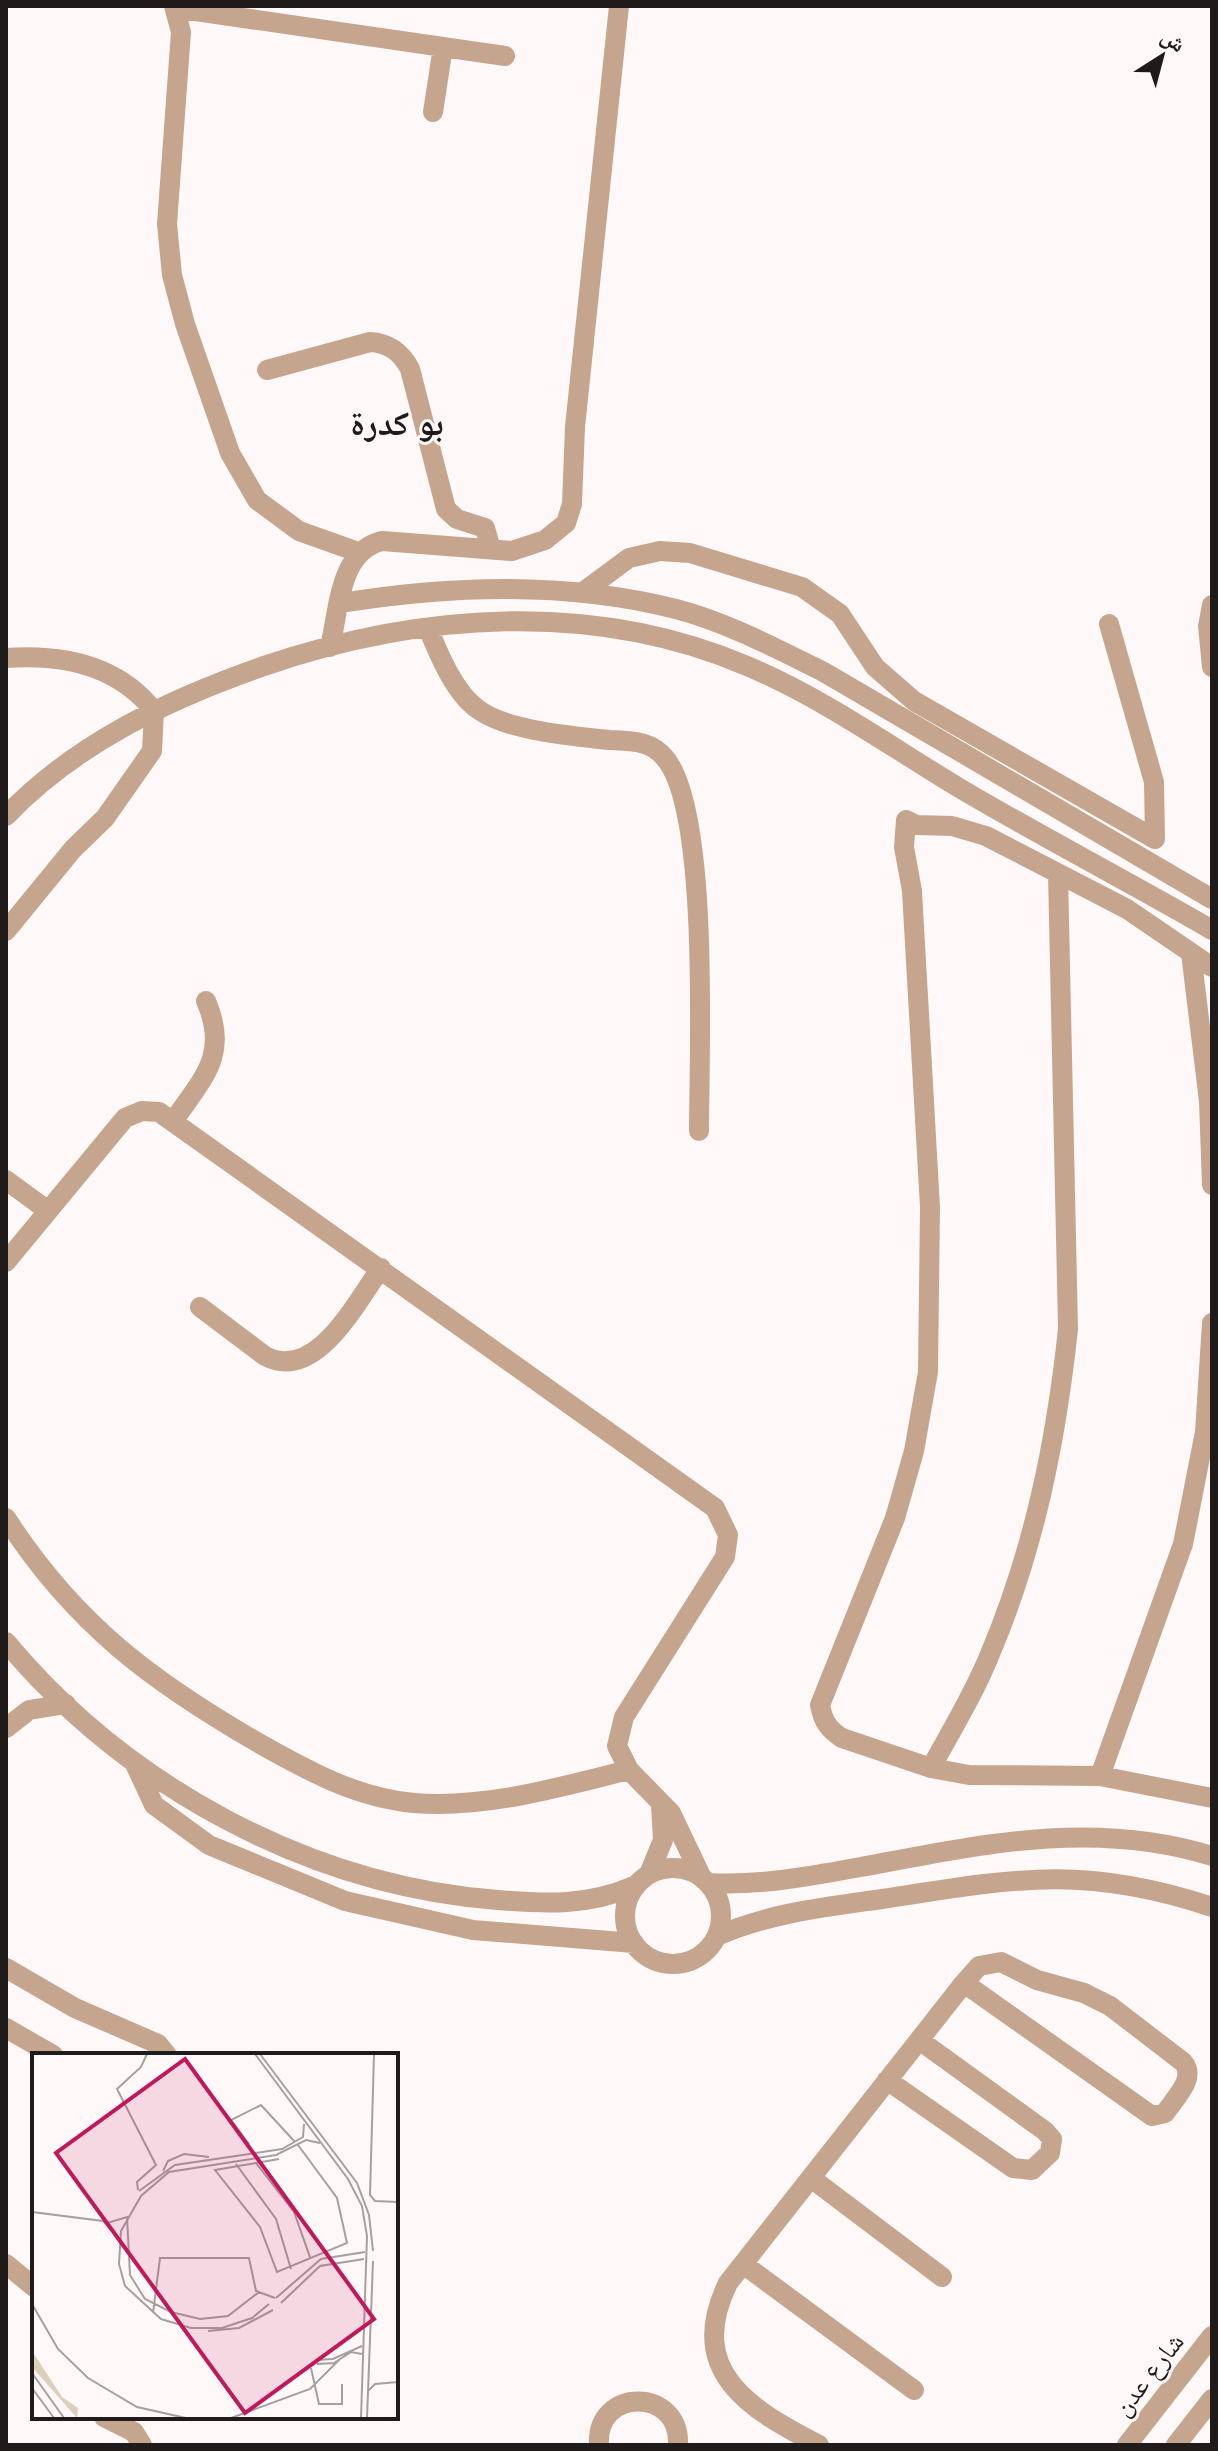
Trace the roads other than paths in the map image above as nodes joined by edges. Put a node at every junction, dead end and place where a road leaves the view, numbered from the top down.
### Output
1 (619, 6) edge
2 (175, 7) edge
3 (443, 47) junction
4 (505, 56) dead end
5 (433, 112) dead end
6 (267, 370) dead end
7 (491, 549) junction
8 (358, 552) junction
9 (583, 592) junction
10 (341, 603) junction
11 (1212, 605) edge
12 (1109, 624) dead end
13 (428, 628) junction
14 (330, 647) junction
15 (6, 658) edge
16 (1212, 667) edge
17 (154, 711) junction
18 (1004, 776) junction
19 (985, 803) junction
20 (6, 816) edge
21 (970, 829) junction
22 (1058, 874) junction
23 (1212, 899) edge
24 (1212, 930) edge
25 (6, 931) edge
26 (1191, 953) junction
27 (1212, 967) edge
28 (206, 1001) dead end
29 (174, 1120) junction
30 (699, 1131) dead end
31 (6, 1180) edge
32 (1212, 1185) edge
33 (47, 1210) junction
34 (6, 1262) edge
35 (381, 1268) junction
36 (200, 1307) dead end
37 (1212, 1323) edge
38 (6, 1518) edge
39 (6, 1642) edge
40 (66, 1704) junction
41 (6, 1728) edge
42 (135, 1764) junction
43 (931, 1768) junction
44 (629, 1770) junction
45 (1100, 1776) junction
46 (658, 1798) junction
47 (1212, 1798) edge
48 (1212, 1856) edge
49 (705, 1879) junction
50 (641, 1880) junction
51 (1212, 1907) edge
52 (717, 1936) junction
53 (634, 1943) junction
54 (6, 1968) edge
55 (964, 1983) junction
56 (6, 2028) edge
57 (919, 2040) junction
58 (50, 2053) edge
59 (165, 2053) edge
60 (887, 2080) junction
61 (811, 2178) junction
62 (6, 2264) edge
63 (743, 2264) junction
64 (942, 2277) dead end
65 (32, 2285) edge
66 (1212, 2336) edge
67 (914, 2390) dead end
68 (1212, 2399) edge
69 (108, 2419) edge
70 (680, 2444) edge
71 (142, 2445) edge
72 (599, 2445) edge
73 (819, 2445) edge
74 (1127, 2445) edge
75 (1176, 2445) edge

1 - 7 street
2 - 3 street
2 - 8 street
3 - 4 street
3 - 5 street
6 - 7 street
7 - 8 street
8 - 10 street
9 - 10 street
9 - 12 street
9 - 18 street
10 - 14 street
11 - 16 street
13 - 14 street
13 - 19 street
13 - 30 street
14 - 17 street
15 - 17 street
17 - 20 street
17 - 25 street
18 - 19 street
18 - 23 street
19 - 21 street
19 - 24 street
21 - 22 street
21 - 43 street
22 - 26 street
22 - 43 street
26 - 27 street
26 - 32 street
28 - 29 street
29 - 33 street
29 - 35 street
31 - 33 street
33 - 34 street
35 - 36 street
35 - 44 street
37 - 45 street
38 - 44 street
39 - 40 street
40 - 41 street
40 - 42 street
42 - 50 street
42 - 53 street
43 - 45 street
44 - 46 street
45 - 47 street
46 - 49 street
46 - 50 street
48 - 49 street
49 - 50 street
49 - 52 street
50 - 53 street
51 - 52 street
52 - 53 street
54 - 59 street
55 - 55 street
55 - 57 street
56 - 58 street
57 - 60 street
57 - 60 street
60 - 61 street
61 - 63 street
61 - 64 street
62 - 65 street
63 - 67 street
63 - 73 street
66 - 74 street, شارع عدن
68 - 75 street
69 - 71 street
70 - 72 street

